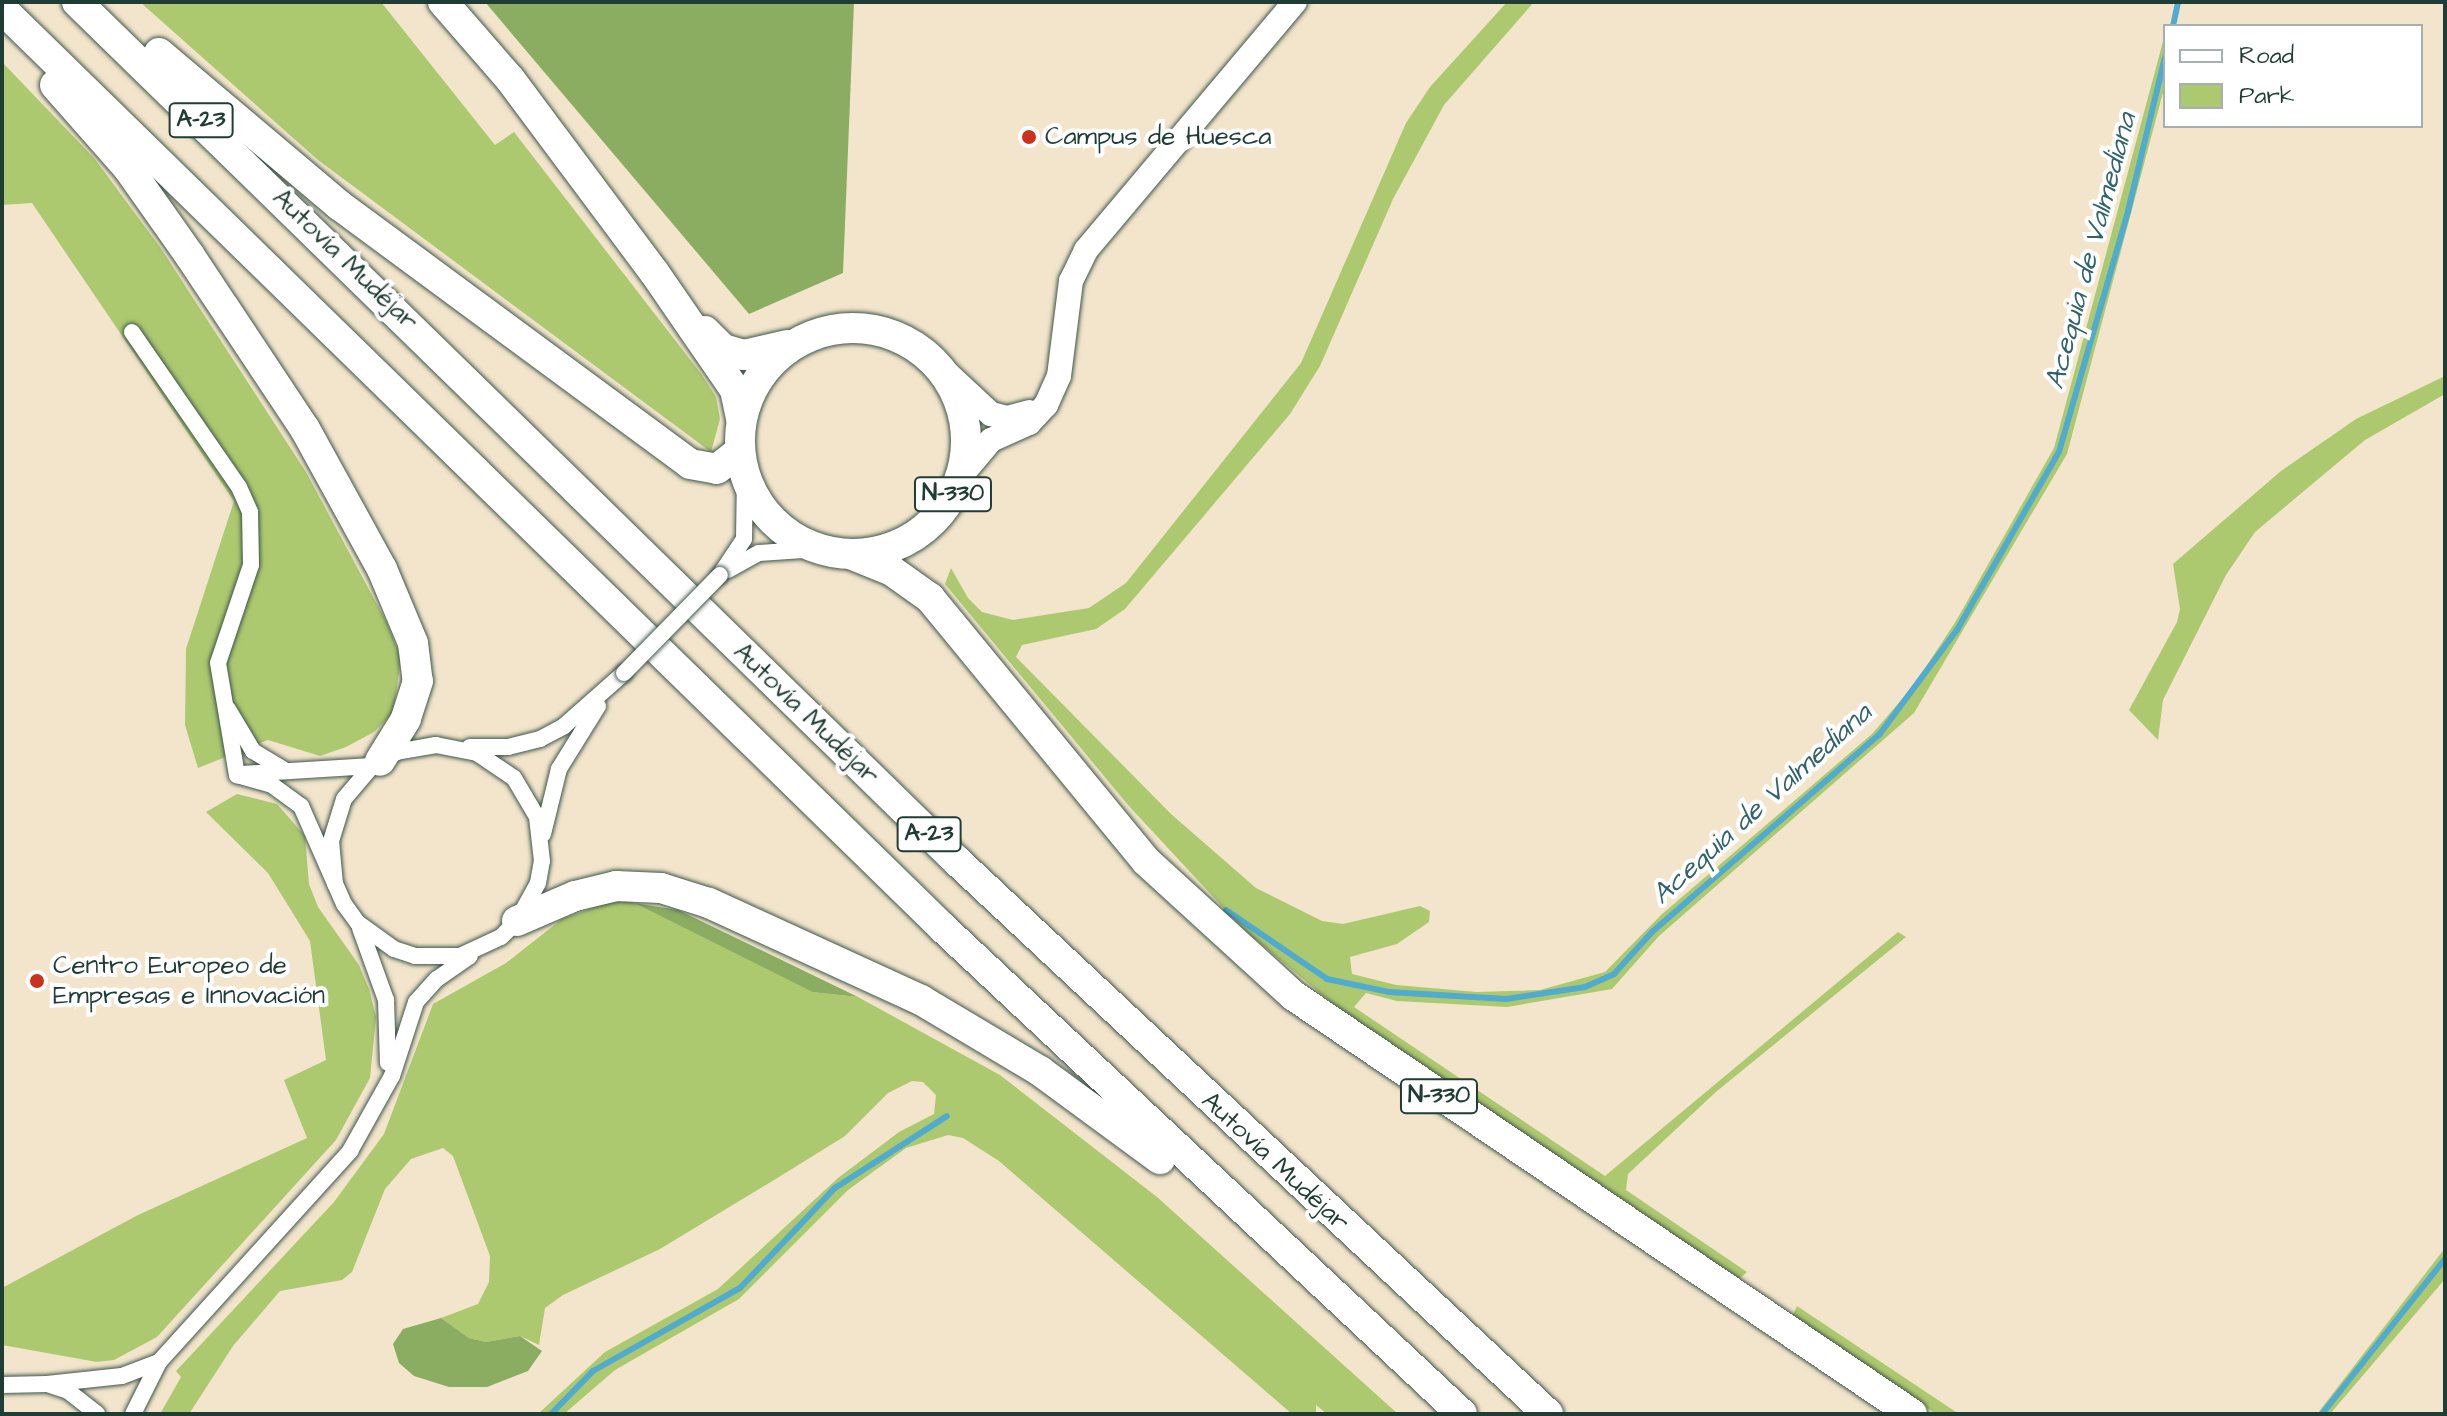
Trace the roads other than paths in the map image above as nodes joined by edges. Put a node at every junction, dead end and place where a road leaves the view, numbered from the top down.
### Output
1 (77, 2) edge
2 (103, 2) edge
3 (443, 2) edge
4 (1295, 2) edge
5 (2, 9) edge
6 (36, 41) junction
7 (654, 272) junction
8 (132, 332) dead end
9 (801, 339) junction
10 (933, 360) junction
11 (1046, 405) junction
12 (741, 419) junction
13 (743, 464) junction
14 (960, 477) junction
15 (928, 525) junction
16 (818, 549) junction
17 (853, 555) junction
18 (720, 575) junction
19 (930, 598) junction
20 (624, 673) junction
21 (219, 680) junction
22 (455, 746) junction
23 (376, 764) junction
24 (285, 770) junction
25 (237, 775) junction
26 (542, 839) junction
27 (335, 884) junction
28 (517, 921) junction
29 (358, 923) junction
30 (481, 948) junction
31 (383, 1093) junction
32 (1212, 1182) junction
33 (159, 1362) junction
34 (2, 1377) edge
35 (24, 1382) junction
36 (47, 1384) junction
37 (2, 1385) edge
38 (97, 1414) edge
39 (133, 1414) edge
40 (1462, 1414) edge
41 (1548, 1414) edge
42 (1912, 1414) edge

1 - 41 highway, Autovía Mudéjar / A-23
2 - 13 highway
3 - 7 highway, N-330
4 - 11 street
5 - 6 highway, A-23
6 - 23 highway
6 - 32 highway, A-23
7 - 9 highway, N-330
7 - 12 highway, N-330
8 - 21 street
9 - 10 highway, N-330
9 - 12 highway, N-330
10 - 11 street
10 - 14 highway, N-330
11 - 14 street
12 - 13 highway, N-330
13 - 16 highway, N-330
13 - 18 street
14 - 15 highway, N-330
15 - 17 highway, N-330
15 - 19 highway, N-330
16 - 17 highway, N-330
16 - 18 street
17 - 19 highway, N-330
18 - 20 street, bridge
19 - 42 highway, N-330
20 - 22 street
20 - 26 street
21 - 24 street
21 - 25 street
22 - 23 street
22 - 26 street
23 - 24 street
23 - 27 street
24 - 25 street
25 - 27 street
26 - 28 street
27 - 29 street
28 - 30 street
28 - 32 highway
29 - 30 street
29 - 31 street
30 - 31 street
31 - 33 street
32 - 40 highway, A-23
33 - 36 street
33 - 39 street
34 - 35 street
35 - 36 street
35 - 37 street
36 - 38 street

